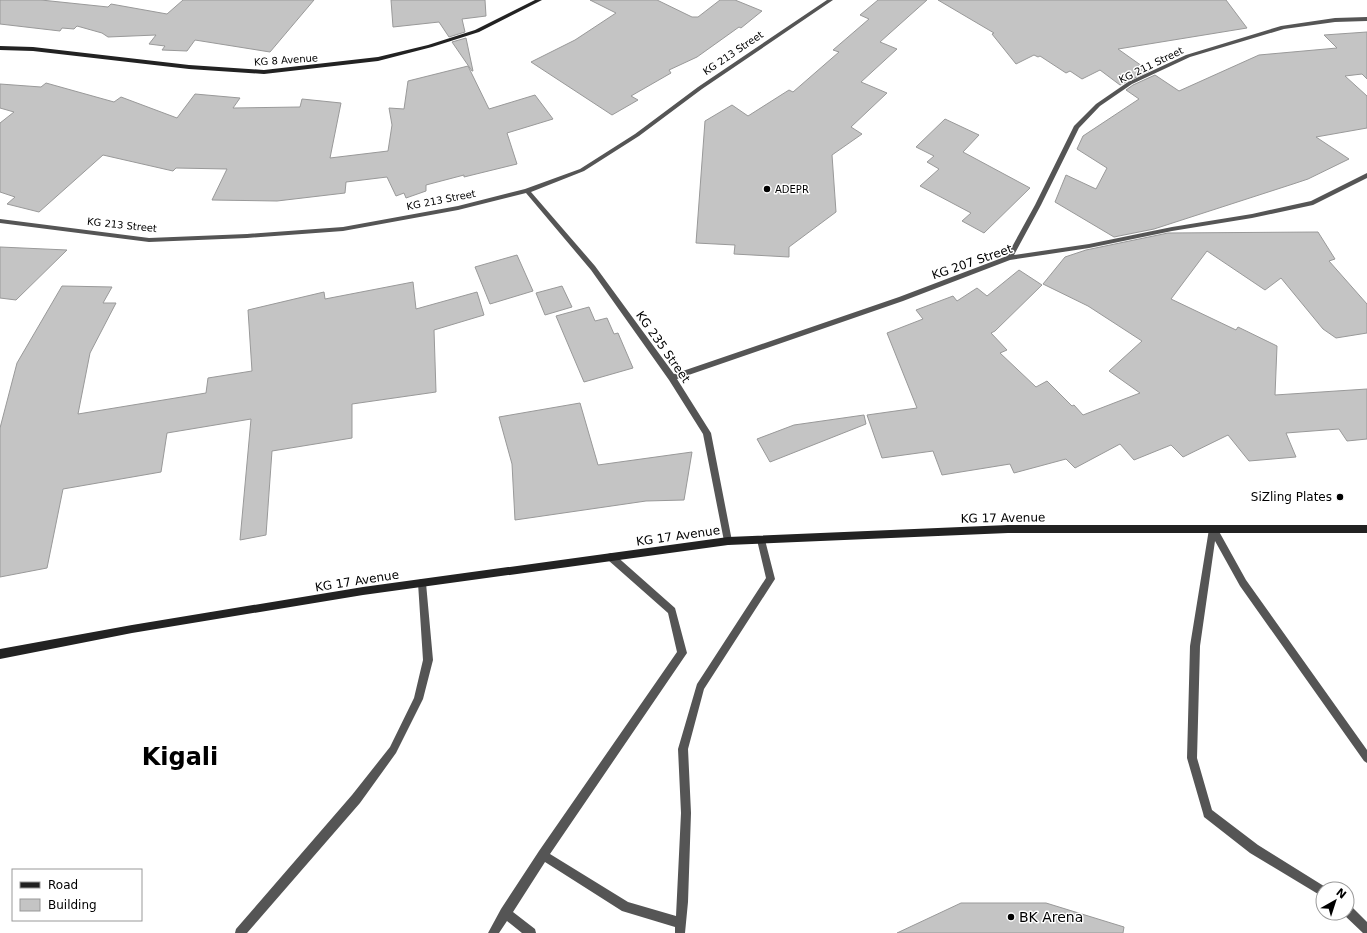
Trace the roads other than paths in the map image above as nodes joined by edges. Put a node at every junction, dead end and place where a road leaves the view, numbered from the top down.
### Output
1 (539, 0) edge
2 (830, 0) edge
3 (1367, 19) edge
4 (0, 48) edge
5 (1367, 175) edge
6 (528, 191) junction
7 (0, 221) edge
8 (1009, 258) junction
9 (672, 378) junction
10 (1214, 529) junction
11 (1367, 529) edge
12 (761, 540) junction
13 (728, 541) junction
14 (611, 557) junction
15 (422, 583) junction
16 (0, 654) edge
17 (1367, 758) edge
18 (543, 854) junction
19 (1315, 887) edge
20 (505, 913) junction
21 (1355, 918) edge
22 (681, 928) edge
23 (1367, 929) edge
24 (240, 933) edge
25 (493, 933) edge
26 (531, 933) edge

1 - 4 street, KG 8 Avenue
2 - 6 street, KG 213 Street
3 - 8 street, KG 211 Street
5 - 8 street, KG 207 Street
6 - 7 street, KG 213 Street
6 - 9 street, KG 235 Street
8 - 9 street, KG 207 Street
9 - 13 street, KG 235 Street
10 - 11 street, KG 17 Avenue
10 - 12 street, KG 17 Avenue
10 - 17 street
10 - 19 street
12 - 13 street, KG 17 Avenue
12 - 22 street
13 - 14 street, KG 17 Avenue
14 - 15 street, KG 17 Avenue
14 - 18 street
15 - 16 street, KG 17 Avenue
15 - 24 street
18 - 20 street
18 - 22 street
20 - 25 street
20 - 26 street
21 - 23 street

